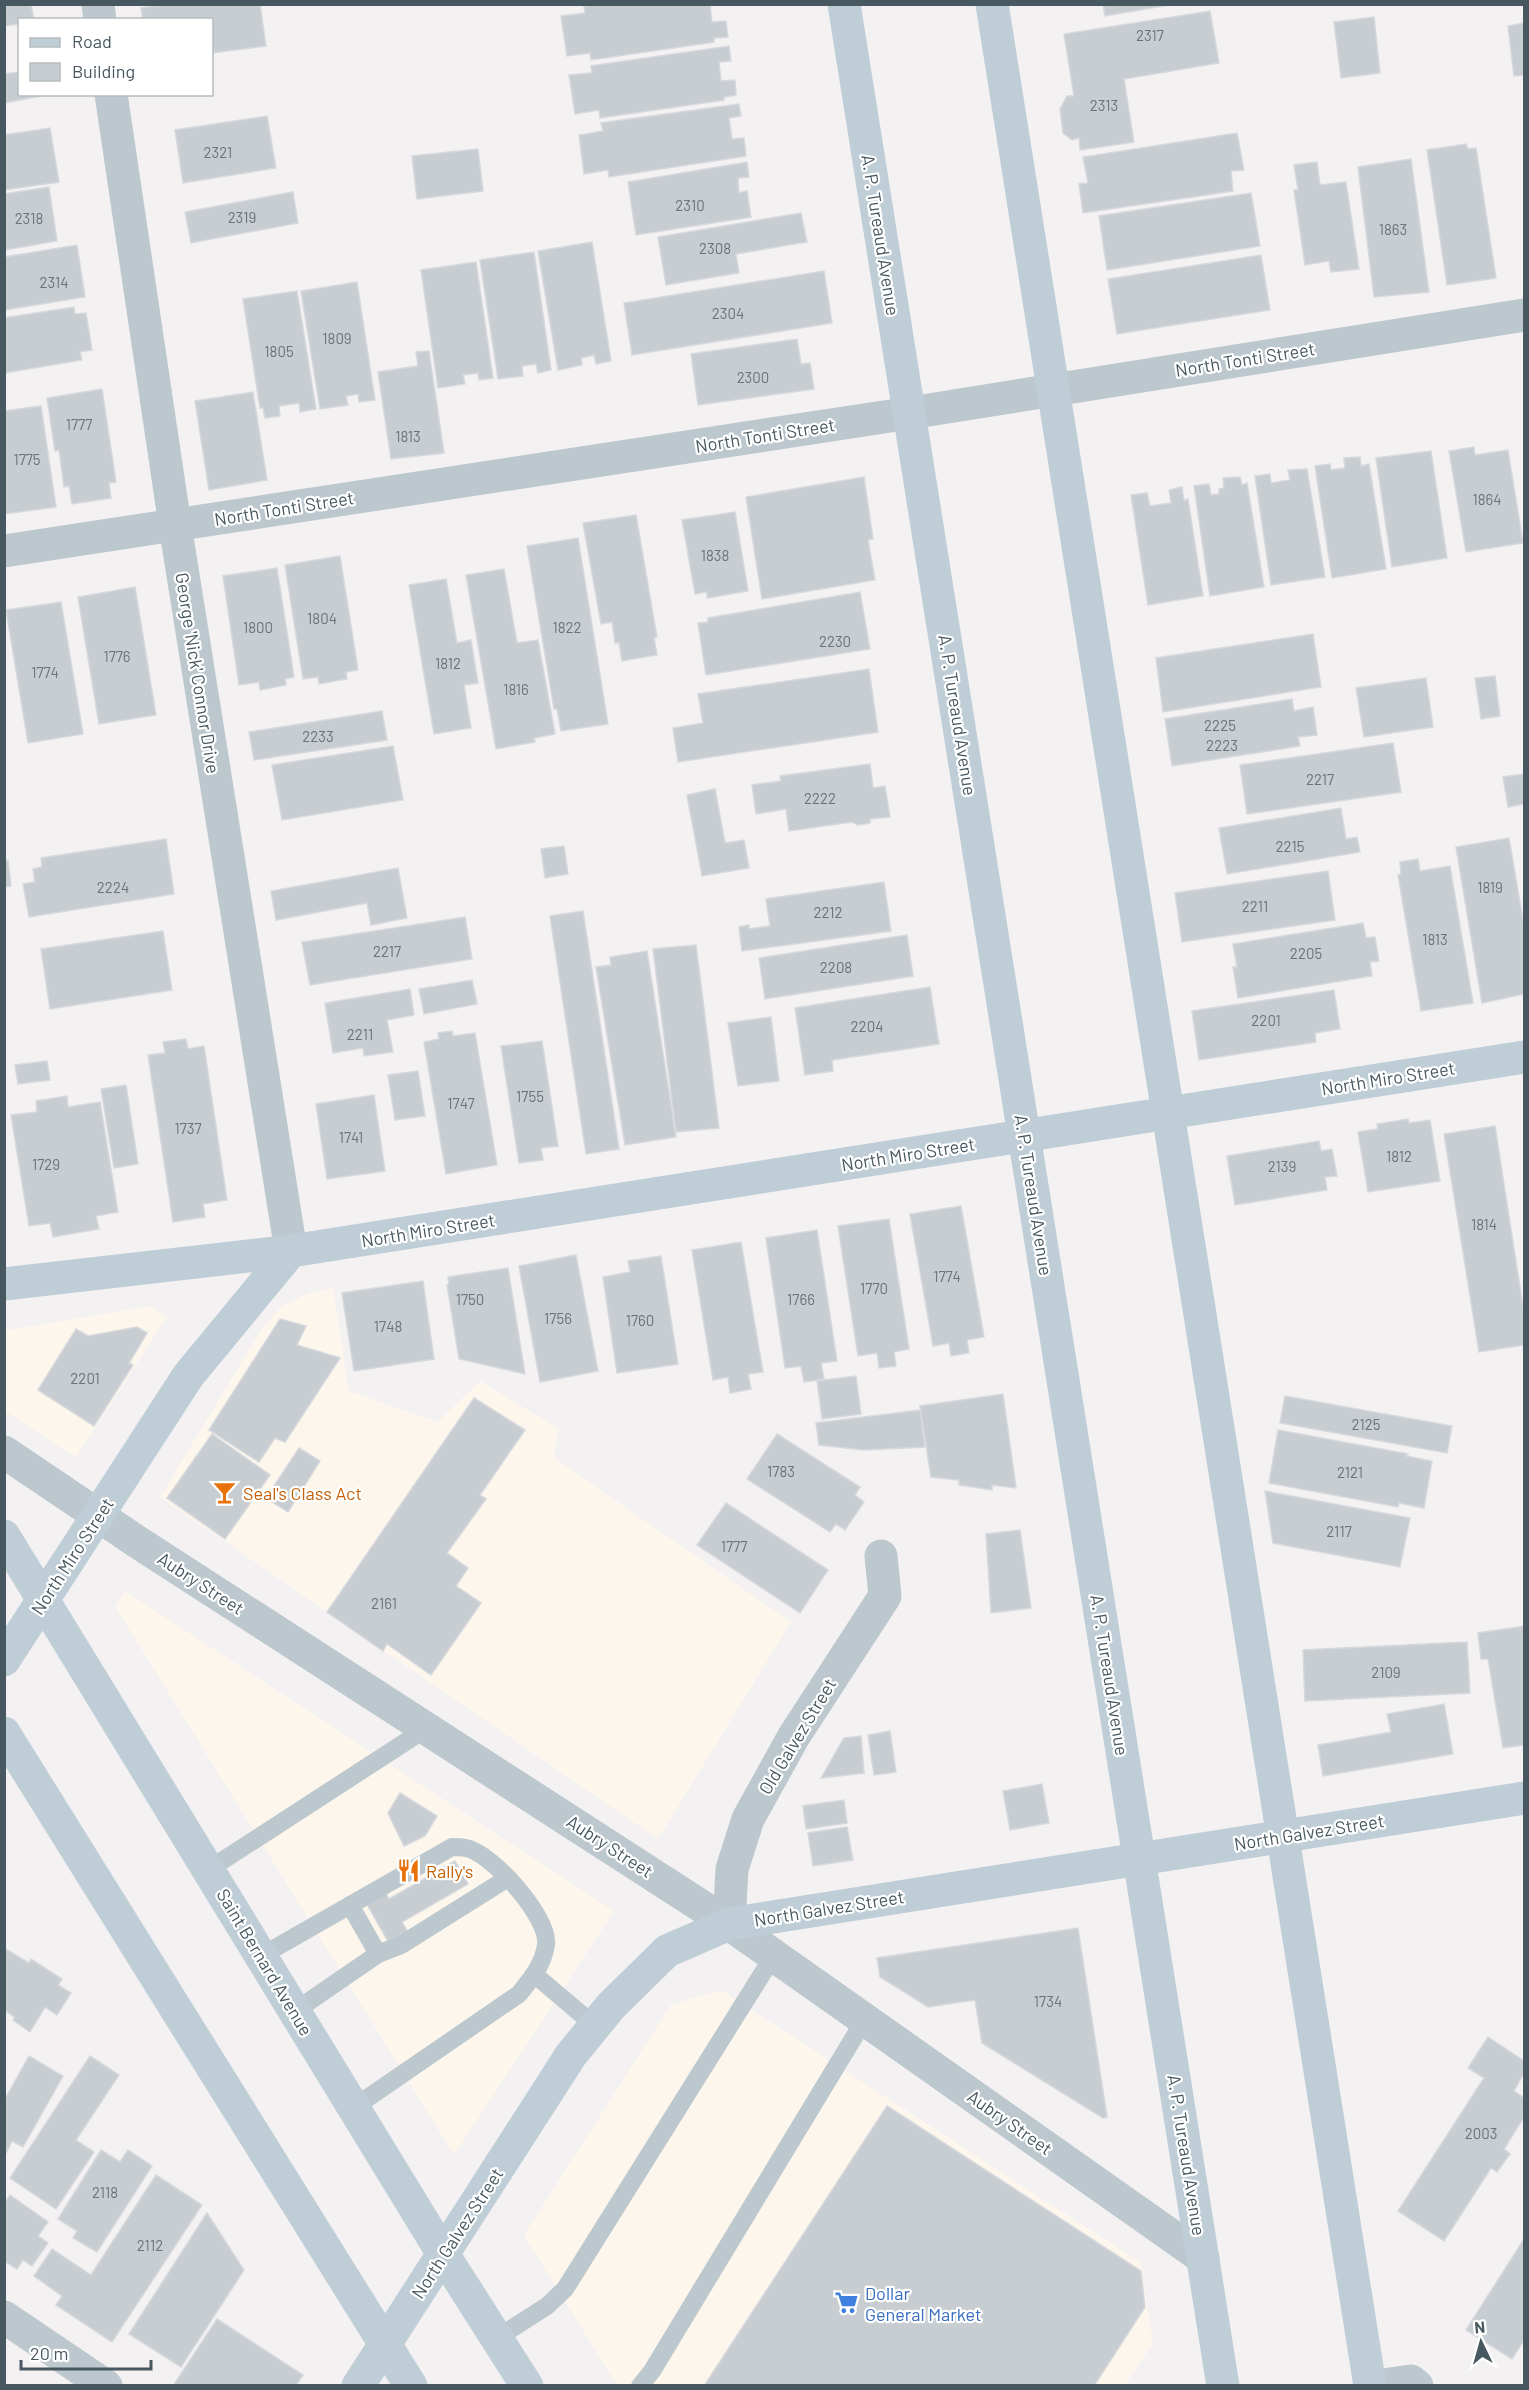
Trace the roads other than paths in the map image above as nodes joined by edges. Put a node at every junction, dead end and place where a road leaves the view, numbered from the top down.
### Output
1 (844, 4) edge
2 (992, 4) edge
3 (111, 96) edge
4 (1524, 315) edge
5 (1053, 390) junction
6 (909, 413) junction
7 (175, 525) junction
8 (4, 550) edge
9 (1524, 1057) edge
10 (1168, 1113) junction
11 (1024, 1136) junction
12 (291, 1251) junction
13 (4, 1284) edge
14 (4, 1452) edge
15 (98, 1516) junction
16 (4, 1536) edge
17 (881, 1556) dead end
18 (43, 1601) junction
19 (4, 1660) edge
20 (427, 1728) junction
21 (4, 1733) edge
22 (1524, 1798) edge
23 (1282, 1836) junction
24 (1139, 1859) junction
25 (208, 1870) junction
26 (508, 1878) junction
27 (350, 1905) junction
28 (729, 1924) junction
29 (378, 1954) junction
30 (774, 1955) junction
31 (261, 1956) junction
32 (535, 1975) junction
33 (295, 2011) junction
34 (865, 2019) junction
35 (594, 2025) junction
36 (353, 2108) junction
37 (443, 2254) junction
38 (1203, 2258) junction
39 (4, 2317) edge
40 (497, 2338) junction
41 (386, 2344) junction
42 (106, 2385) edge
43 (358, 2385) edge
44 (411, 2385) edge
45 (527, 2385) edge
46 (640, 2385) edge
47 (1223, 2385) edge
48 (1370, 2385) edge
49 (1376, 2385) edge
50 (1417, 2385) edge

1 - 6 street, A. P. Tureaud Avenue
2 - 5 street
3 - 7 street, George 'Nick' Connor Drive
4 - 5 street, North Tonti Street
5 - 6 street, North Tonti Street
5 - 10 street
6 - 7 street, North Tonti Street
6 - 11 street, A. P. Tureaud Avenue
7 - 8 street, North Tonti Street
7 - 12 street, George 'Nick' Connor Drive
9 - 10 street, North Miro Street
10 - 11 street, North Miro Street
10 - 23 street
11 - 12 street, North Miro Street
11 - 24 street, A. P. Tureaud Avenue
12 - 13 street, North Miro Street
12 - 15 street, North Miro Street
14 - 15 street, Aubry Street
15 - 18 street, North Miro Street
15 - 20 street, Aubry Street
16 - 18 street, Saint Bernard Avenue
17 - 28 street, Old Galvez Street
18 - 19 street, North Miro Street
18 - 25 street, Saint Bernard Avenue
20 - 25 lane
20 - 28 street, Aubry Street
21 - 41 street
22 - 23 street, North Galvez Street
23 - 24 street, North Galvez Street
23 - 48 street
24 - 28 street, North Galvez Street
24 - 38 street, A. P. Tureaud Avenue
25 - 31 street, Saint Bernard Avenue
26 - 27 lane
26 - 29 lane
26 - 32 lane
27 - 29 lane
27 - 31 lane
28 - 30 street, Aubry Street
28 - 35 street, North Galvez Street
29 - 33 lane
30 - 34 street, Aubry Street
30 - 40 lane
31 - 33 street, Saint Bernard Avenue
32 - 35 lane
32 - 36 lane
33 - 36 street, Saint Bernard Avenue
34 - 38 street, Aubry Street
34 - 46 lane
35 - 37 street, North Galvez Street
36 - 37 street, Saint Bernard Avenue
37 - 40 street, Saint Bernard Avenue
37 - 41 street, North Galvez Street
38 - 47 street, A. P. Tureaud Avenue
39 - 42 street
40 - 45 street, Saint Bernard Avenue
41 - 43 street, North Galvez Street
41 - 44 street
49 - 50 street

